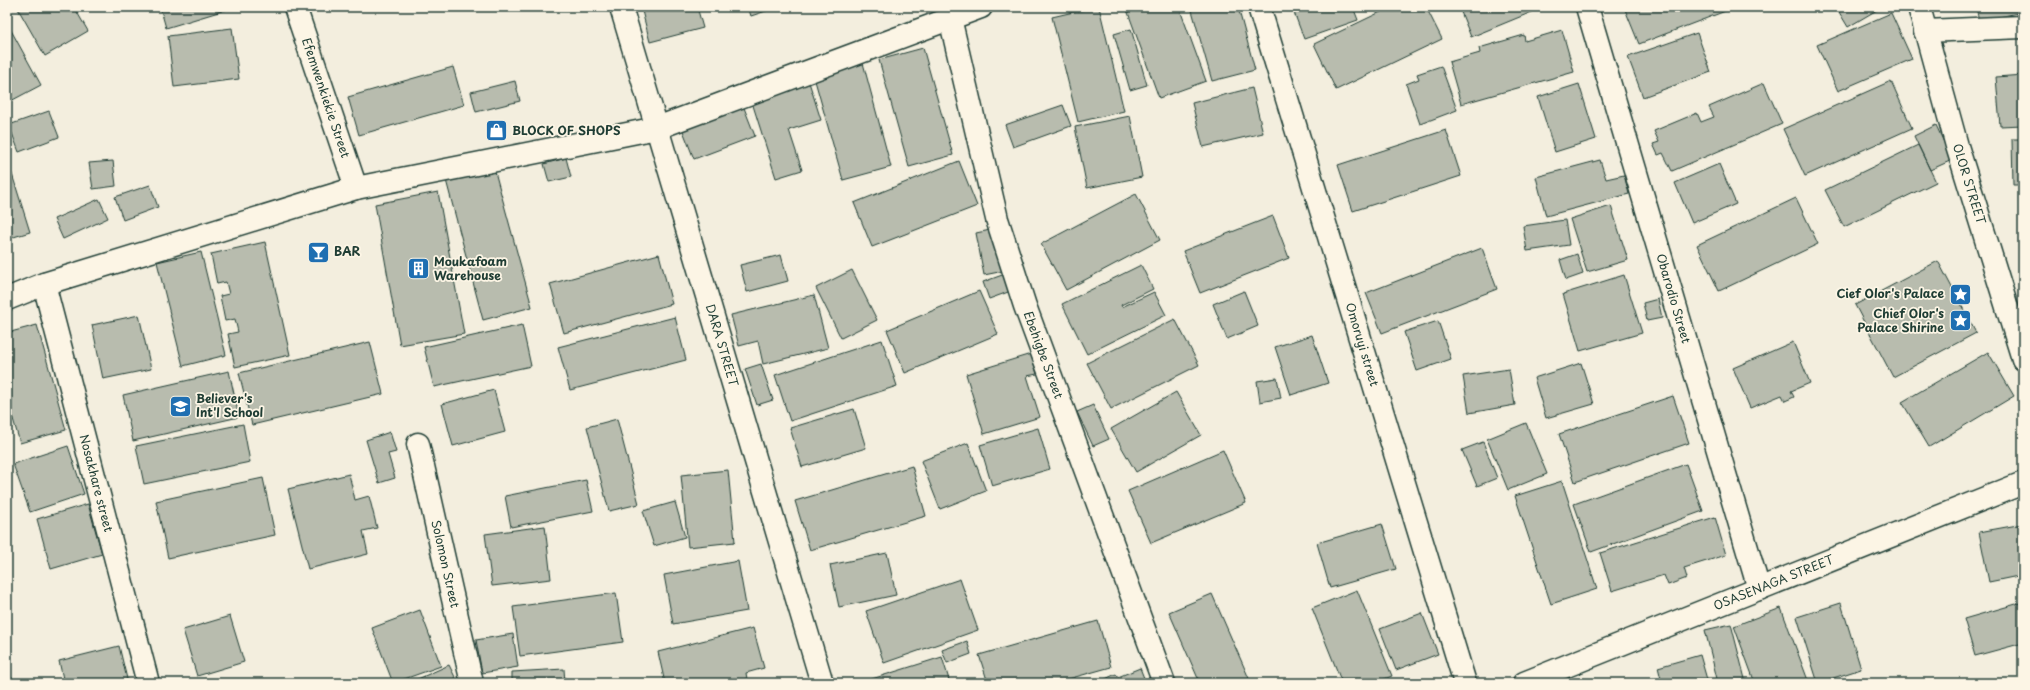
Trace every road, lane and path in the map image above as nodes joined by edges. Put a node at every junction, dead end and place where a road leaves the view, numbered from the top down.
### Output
1 (295, 7) edge
2 (621, 7) edge
3 (1259, 7) edge
4 (1587, 7) edge
5 (1919, 7) edge
6 (965, 11) edge
7 (2023, 26) edge
8 (1926, 31) junction
9 (657, 128) junction
10 (356, 188) junction
11 (44, 284) junction
12 (7, 299) edge
13 (2023, 359) edge
14 (418, 444) dead end
15 (2023, 483) edge
16 (1759, 589) junction
17 (148, 683) edge
18 (472, 683) edge
19 (822, 683) edge
20 (1164, 683) edge
21 (1464, 683) edge
22 (1524, 683) edge

1 - 10 street, Efemwenkiekie Street
2 - 9 street, DARA STREET
3 - 21 street, Omoruyi street
4 - 16 street, Obarodio Street
5 - 8 street, OLOR STREET
6 - 9 street
6 - 20 street, Ebehigbe Street
7 - 8 street
8 - 13 street, OLOR STREET
9 - 10 street
9 - 19 street, DARA STREET
10 - 11 street
11 - 12 street
11 - 17 street, Nosakhare street
14 - 18 street, Solomon Street
15 - 16 street, OSASENAGA STREET
16 - 22 street, OSASENAGA STREET

